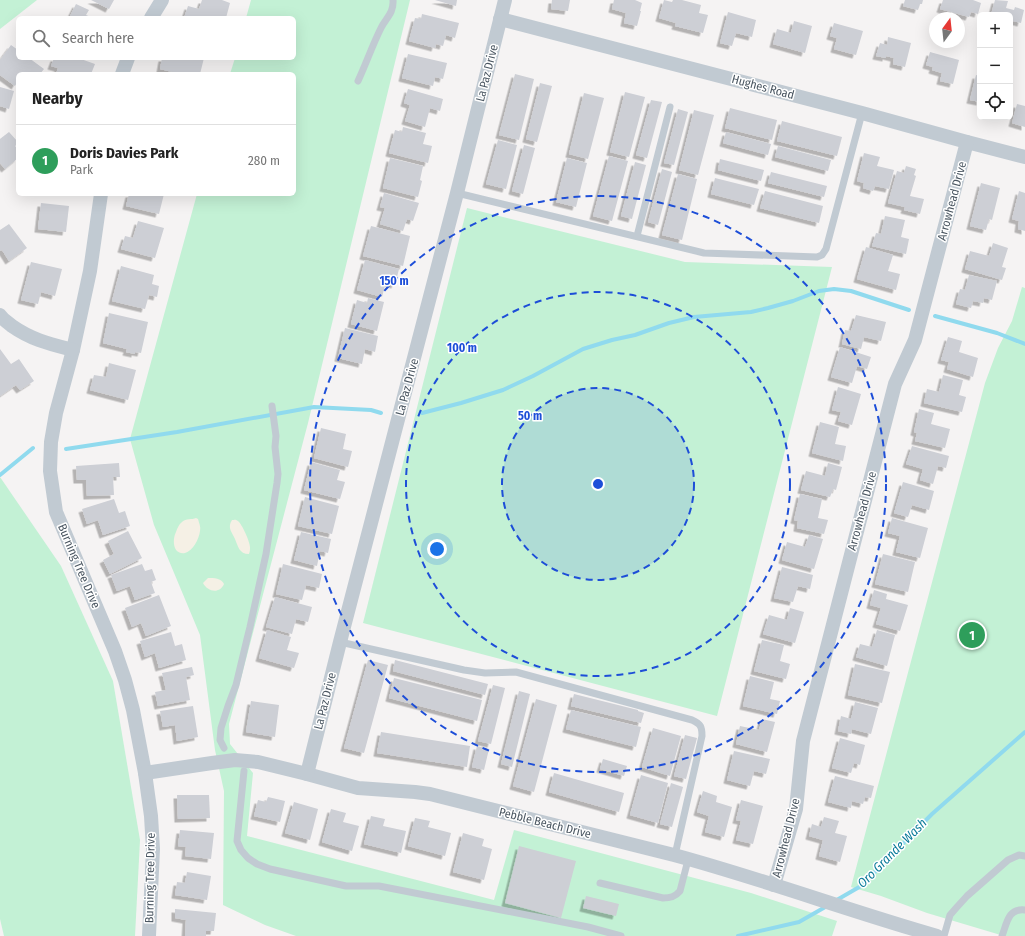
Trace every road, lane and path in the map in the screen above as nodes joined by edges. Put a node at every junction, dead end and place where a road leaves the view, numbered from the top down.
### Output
1 (162, 0) edge
2 (393, 0) edge
3 (505, 0) edge
4 (152, 16) edge
5 (500, 19) junction
6 (127, 60) edge
7 (123, 72) edge
8 (358, 81) dead end
9 (670, 107) dead end
10 (862, 113) junction
11 (967, 142) junction
12 (1025, 157) edge
13 (457, 192) junction
14 (101, 196) edge
15 (637, 236) junction
16 (0, 315) edge
17 (73, 350) junction
18 (272, 406) dead end
19 (340, 642) junction
20 (224, 748) dead end
21 (244, 771) dead end
22 (145, 773) junction
23 (307, 774) junction
24 (675, 855) junction
25 (1025, 856) edge
26 (688, 860) junction
27 (600, 883) dead end
28 (774, 885) junction
29 (1025, 910) edge
30 (149, 936) edge
31 (621, 936) edge
32 (937, 936) edge
33 (944, 936) edge
34 (1002, 936) edge

1 - 4 street
2 - 8 lane
3 - 5 street, La Paz Drive
5 - 10 street, Hughes Road
5 - 13 street, La Paz Drive
6 - 7 street
9 - 15 lane
10 - 11 street, Hughes Road
10 - 15 lane
11 - 12 street, Hughes Road
11 - 28 street, Arrowhead Drive
13 - 15 lane
13 - 19 street, La Paz Drive
14 - 17 street, Burning Tree Drive
16 - 17 street
17 - 22 street, Burning Tree Drive
18 - 20 lane
19 - 23 street, La Paz Drive
19 - 24 lane
21 - 31 lane
22 - 23 street, Pebble Beach Drive
22 - 30 street, Burning Tree Drive
23 - 24 street, Pebble Beach Drive
24 - 26 street, Pebble Beach Drive
25 - 33 lane
26 - 27 lane
26 - 28 street, Pebble Beach Drive
28 - 32 street, Pebble Beach Drive
29 - 34 lane

